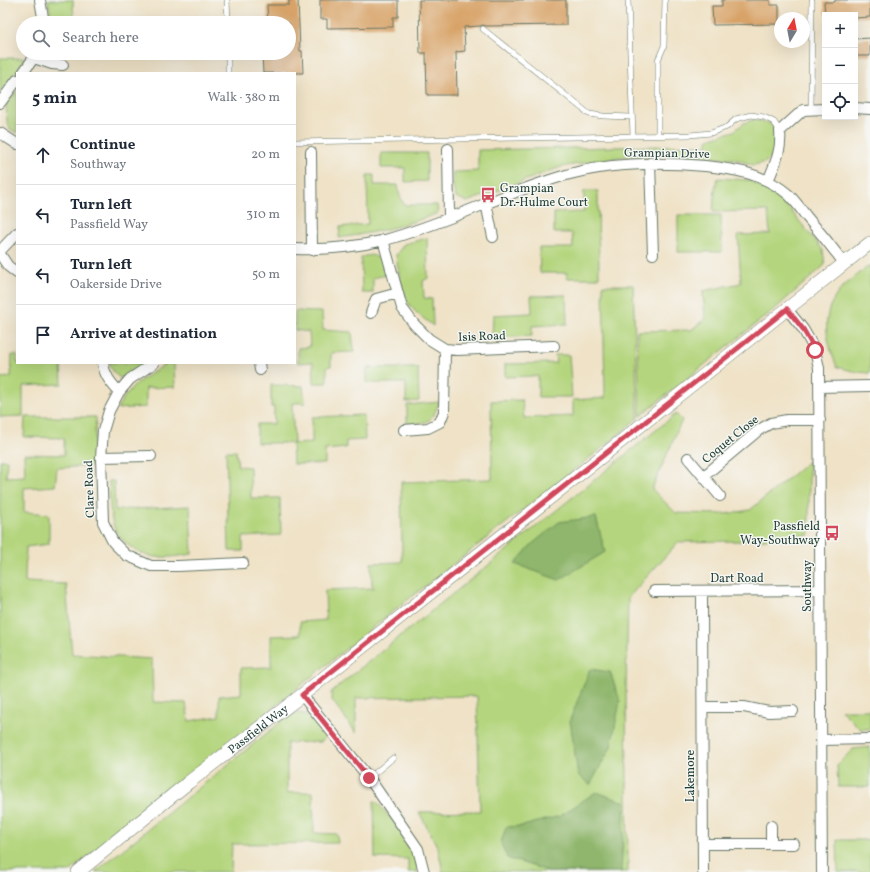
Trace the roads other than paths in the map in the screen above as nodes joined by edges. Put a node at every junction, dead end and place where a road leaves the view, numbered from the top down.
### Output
1 (40, 0) edge
2 (227, 0) edge
3 (628, 0) edge
4 (665, 0) edge
5 (812, 0) edge
6 (43, 16) edge
7 (228, 16) edge
8 (483, 29) dead end
9 (31, 60) edge
10 (44, 60) edge
11 (228, 60) edge
12 (63, 65) dead end
13 (23, 72) edge
14 (228, 72) edge
15 (16, 81) edge
16 (0, 103) edge
17 (858, 108) edge
18 (870, 108) edge
19 (822, 109) edge
20 (811, 110) junction
21 (631, 118) junction
22 (780, 131) junction
23 (0, 132) edge
24 (633, 136) junction
25 (658, 136) junction
26 (296, 142) edge
27 (16, 143) edge
28 (448, 149) dead end
29 (311, 152) dead end
30 (650, 164) junction
31 (768, 180) junction
32 (486, 203) junction
33 (449, 218) junction
34 (16, 234) edge
35 (493, 237) dead end
36 (383, 240) junction
37 (870, 243) edge
38 (296, 249) edge
39 (312, 250) junction
40 (0, 251) edge
41 (0, 254) edge
42 (653, 254) dead end
43 (844, 263) junction
44 (16, 272) edge
45 (398, 293) junction
46 (787, 309) junction
47 (371, 313) dead end
48 (554, 346) dead end
49 (445, 349) junction
50 (103, 364) edge
51 (152, 364) edge
52 (870, 386) edge
53 (820, 387) junction
54 (118, 392) junction
55 (820, 420) junction
56 (404, 430) dead end
57 (151, 456) dead end
58 (101, 457) junction
59 (688, 458) dead end
60 (704, 476) junction
61 (720, 496) dead end
62 (243, 563) dead end
63 (820, 590) junction
64 (654, 591) dead end
65 (702, 591) junction
66 (302, 695) junction
67 (703, 707) junction
68 (793, 711) dead end
69 (870, 739) edge
70 (821, 740) junction
71 (393, 758) dead end
72 (369, 778) junction
73 (771, 826) dead end
74 (704, 844) junction
75 (771, 844) junction
76 (794, 844) dead end
77 (78, 872) edge
78 (424, 872) edge
79 (703, 872) edge
80 (822, 872) edge

1 - 6 street
2 - 7 lane
3 - 21 lane
4 - 25 lane
5 - 20 lane
8 - 21 lane
9 - 13 street
10 - 12 street
11 - 14 lane
15 - 16 street
17 - 18 street
19 - 20 street
20 - 22 street
21 - 24 lane
22 - 25 lane
22 - 31 street
23 - 27 street
24 - 25 lane
24 - 26 lane
28 - 33 street
29 - 39 street
30 - 31 street, Grampian Drive
30 - 32 street, Grampian Drive
30 - 42 street
31 - 43 street, Grampian Drive
32 - 33 street, Grampian Drive
32 - 35 street
33 - 36 street, Grampian Drive
34 - 40 street
36 - 39 street, Grampian Drive
36 - 45 street, Isis Road
37 - 43 street, Passfield Way
38 - 39 street, Grampian Drive
41 - 44 street
43 - 46 street, Passfield Way
45 - 47 street
45 - 49 street, Isis Road
46 - 53 street, Southway
46 - 66 street, Passfield Way
48 - 49 street, Isis Road
49 - 56 street
50 - 54 street
51 - 54 street, Clare Road
52 - 53 street
53 - 55 street, Southway
54 - 58 street, Clare Road
55 - 60 street, Coquet Close
55 - 63 street, Southway
57 - 58 street
58 - 62 street, Clare Road
59 - 60 street
60 - 61 street
63 - 65 street, Dart Road
63 - 70 street, Southway
64 - 65 street, Dart Road
65 - 67 street, Lakemore
66 - 72 street
66 - 77 street, Passfield Way
67 - 68 street
67 - 74 street, Lakemore
69 - 70 street
70 - 80 street, Southway
71 - 72 lane
72 - 78 street
73 - 75 street
74 - 75 street
74 - 79 street, Lakemore
75 - 76 street

